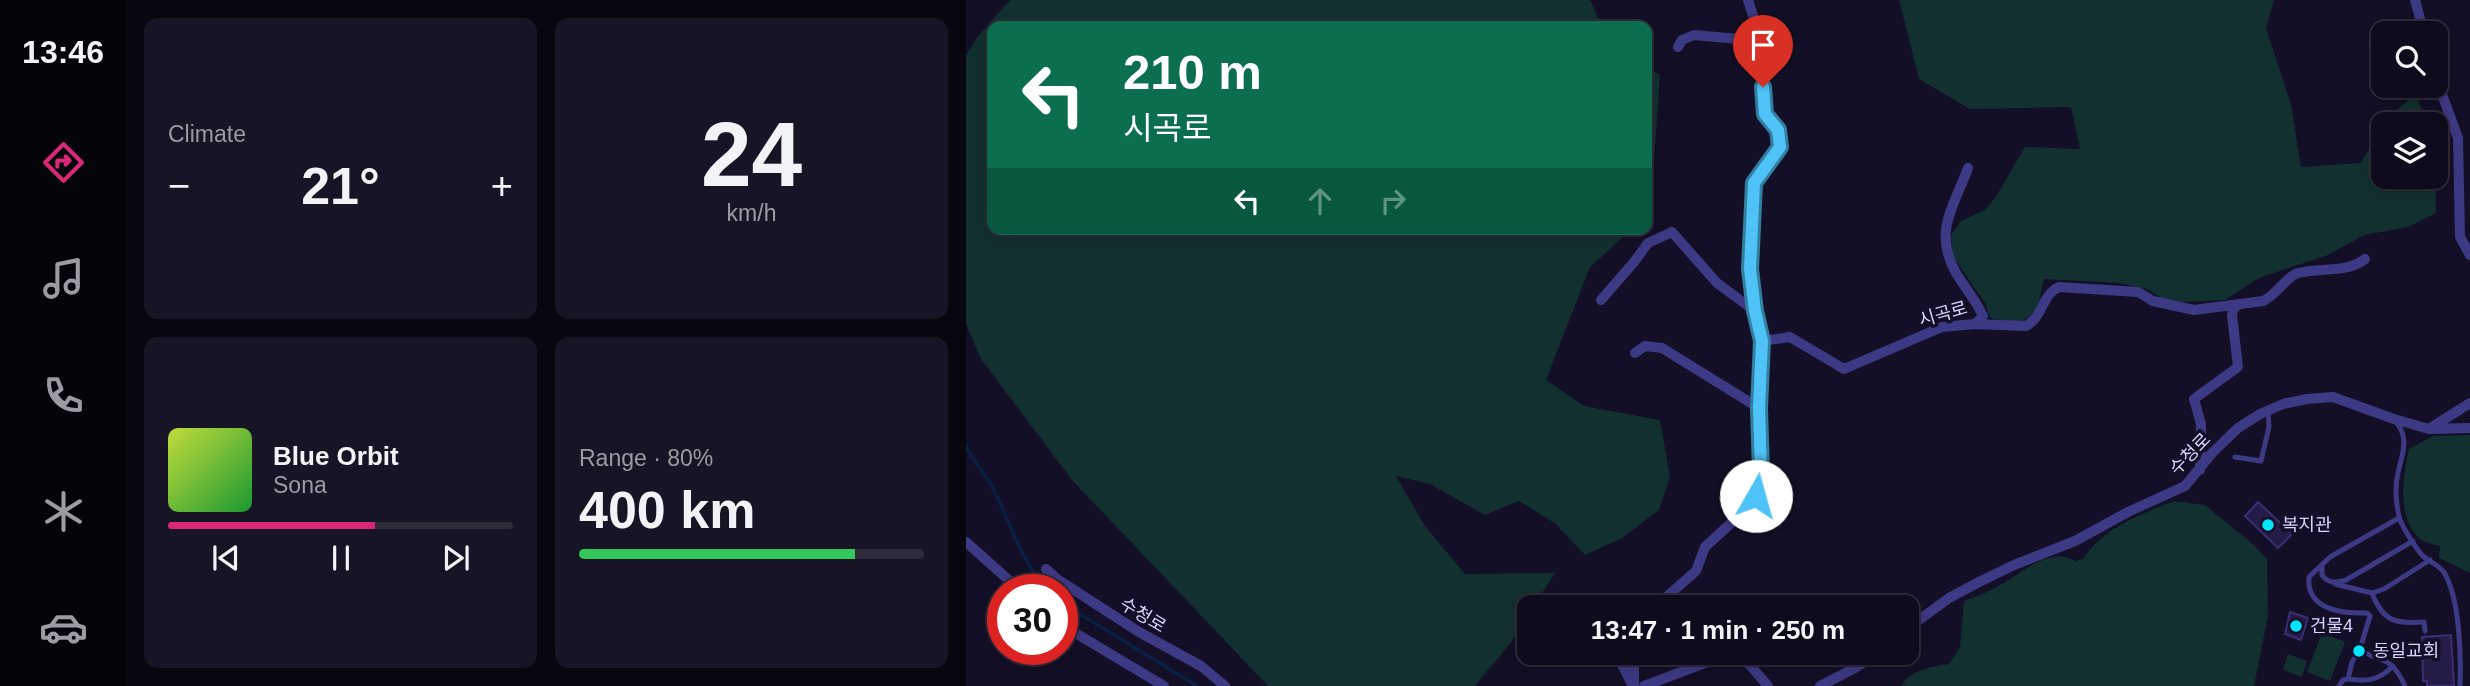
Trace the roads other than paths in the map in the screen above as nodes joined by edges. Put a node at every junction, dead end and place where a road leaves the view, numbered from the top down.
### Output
1 (1748, 0) edge
2 (2415, 0) edge
3 (2421, 21) edge
4 (1761, 41) junction
5 (1678, 47) dead end
6 (2443, 98) edge
7 (1968, 168) dead end
8 (2470, 255) edge
9 (2365, 259) dead end
10 (1601, 300) dead end
11 (2238, 305) junction
12 (1755, 311) junction
13 (1975, 324) junction
14 (1762, 341) junction
15 (1635, 353) dead end
16 (2470, 403) edge
17 (1759, 408) junction
18 (2268, 410) junction
19 (2394, 419) junction
20 (2470, 428) edge
21 (2429, 429) junction
22 (2235, 457) dead end
23 (2200, 470) junction
24 (2399, 518) junction
25 (2413, 541) junction
26 (966, 542) edge
27 (2430, 560) junction
28 (2323, 562) junction
29 (1046, 569) dead end
30 (1002, 574) edge
31 (2335, 584) junction
32 (2372, 593) junction
33 (1668, 595) edge
34 (1919, 620) edge
35 (2425, 631) dead end
36 (1078, 635) edge
37 (2360, 649) junction
38 (1623, 665) edge
39 (1634, 665) edge
40 (1859, 665) edge
41 (2393, 666) junction
42 (2348, 679) junction
43 (1164, 686) edge
44 (1225, 686) edge
45 (1634, 686) edge
46 (1644, 686) edge
47 (1768, 686) edge
48 (1820, 686) edge
49 (2339, 686) edge
50 (2405, 686) edge
51 (2460, 686) edge

1 - 4 street
2 - 3 street
4 - 5 street
4 - 12 street
6 - 8 street
7 - 13 street, 시곡로
9 - 11 street
10 - 12 street
11 - 13 street
11 - 23 street
12 - 14 street
13 - 14 street, 시곡로
14 - 17 street
15 - 17 street
16 - 21 street
17 - 33 street
18 - 19 street, 수청로
18 - 22 lane
18 - 23 street, 수청로
19 - 21 street, 수청로
19 - 24 lane
20 - 21 street, 수청로
23 - 34 street, 수청로
24 - 25 lane
24 - 28 lane
25 - 27 lane
25 - 31 lane
26 - 30 street
27 - 32 lane
27 - 51 lane
28 - 31 lane
28 - 37 lane
29 - 44 street, 수청로
31 - 32 lane
32 - 35 lane
36 - 43 street
37 - 41 lane
37 - 42 lane
38 - 45 street
39 - 45 street
40 - 48 street
41 - 42 lane
41 - 50 lane
42 - 49 lane
46 - 47 street

